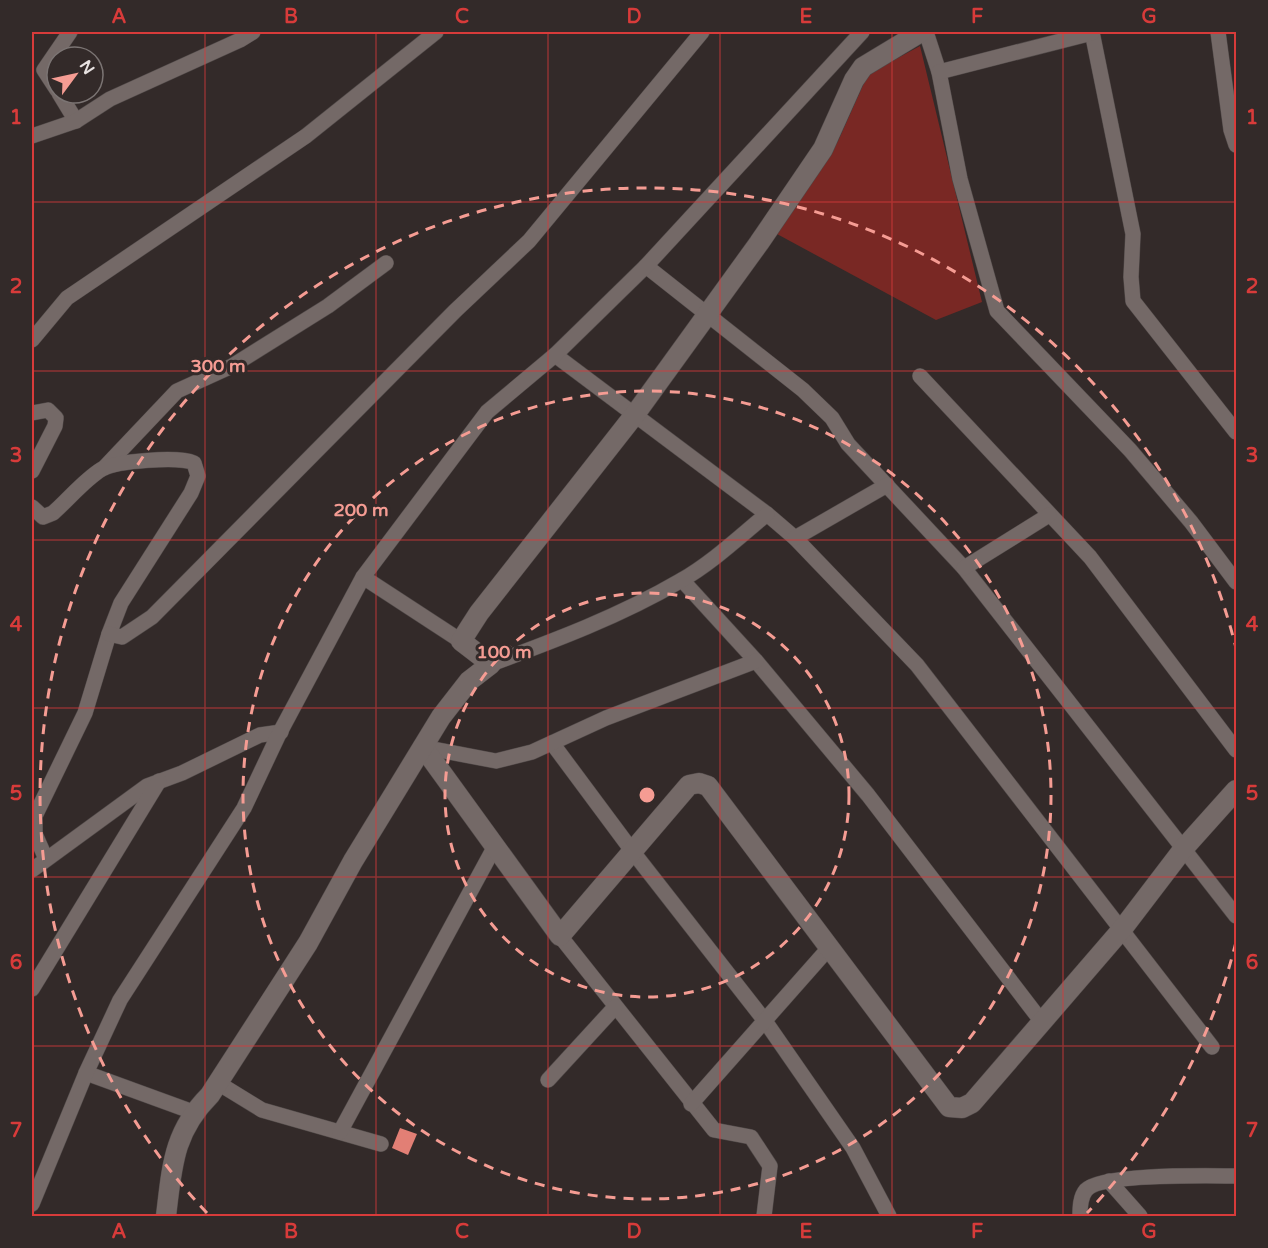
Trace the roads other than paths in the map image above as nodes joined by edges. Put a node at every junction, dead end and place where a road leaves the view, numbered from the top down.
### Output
1 (69, 32) edge
2 (253, 32) edge
3 (436, 32) edge
4 (702, 32) edge
5 (862, 32) edge
6 (921, 32) edge
7 (926, 32) edge
8 (1092, 32) edge
9 (1218, 32) edge
10 (60, 45) edge
11 (939, 72) junction
12 (66, 105) edge
13 (76, 121) junction
14 (32, 136) edge
15 (1236, 145) edge
16 (386, 263) dead end
17 (646, 266) junction
18 (707, 315) junction
19 (32, 340) edge
20 (555, 355) junction
21 (920, 376) dead end
22 (32, 413) edge
23 (636, 413) junction
24 (1236, 432) edge
25 (104, 468) junction
26 (32, 471) edge
27 (887, 485) junction
28 (32, 507) edge
29 (767, 514) junction
30 (1049, 515) junction
31 (795, 538) junction
32 (964, 568) junction
33 (363, 577) junction
34 (682, 580) junction
35 (1236, 582) edge
36 (109, 634) junction
37 (460, 641) junction
38 (756, 661) junction
39 (491, 664) junction
40 (281, 732) junction
41 (552, 743) junction
42 (423, 747) junction
43 (1236, 750) edge
44 (159, 781) junction
45 (1236, 790) edge
46 (495, 846) junction
47 (1184, 848) junction
48 (633, 852) junction
49 (46, 859) junction
50 (32, 870) edge
51 (1236, 916) edge
52 (1123, 928) junction
53 (560, 936) junction
54 (828, 949) junction
55 (32, 989) edge
56 (615, 1007) junction
57 (765, 1021) junction
58 (1042, 1022) junction
59 (1212, 1047) dead end
60 (86, 1073) junction
61 (548, 1080) dead end
62 (218, 1083) junction
63 (691, 1104) junction
64 (193, 1112) junction
65 (340, 1132) junction
66 (381, 1144) dead end
67 (1236, 1176) edge
68 (1109, 1181) junction
69 (32, 1204) edge
70 (166, 1216) edge
71 (764, 1216) edge
72 (889, 1216) edge
73 (1080, 1216) edge
74 (1140, 1216) edge

1 - 10 street
2 - 13 street
3 - 19 street
4 - 36 street
5 - 17 street
6 - 18 street
7 - 11 street
8 - 11 street
8 - 24 street
9 - 15 street
11 - 35 street
12 - 13 street
13 - 14 street
16 - 25 street
17 - 18 street
17 - 20 street
18 - 23 street
18 - 27 street
20 - 23 street
20 - 33 street
21 - 30 street
22 - 26 street
23 - 29 street
23 - 37 street
25 - 28 street
25 - 36 street
27 - 31 street
27 - 32 street
29 - 31 street
29 - 34 street
30 - 32 street
30 - 43 street
31 - 52 street
32 - 47 street
33 - 37 street
33 - 40 street
34 - 38 street
34 - 39 street
36 - 49 street
37 - 39 street
38 - 41 street
38 - 58 street
39 - 42 street
40 - 44 street
40 - 60 street
41 - 42 street
41 - 48 street
42 - 46 street
42 - 62 street
44 - 49 street
44 - 55 street
45 - 47 street
46 - 53 street
46 - 65 street
47 - 51 street
47 - 52 street
48 - 53 street
48 - 54 street
48 - 57 street
49 - 50 street
52 - 58 street
52 - 59 street
53 - 56 street
54 - 57 street
54 - 58 street
56 - 61 street
56 - 63 street
57 - 63 street
57 - 72 street
60 - 64 street
60 - 69 street
62 - 64 street
62 - 65 street
63 - 71 street
64 - 70 street
65 - 66 street
67 - 68 street
68 - 73 street
68 - 74 street

